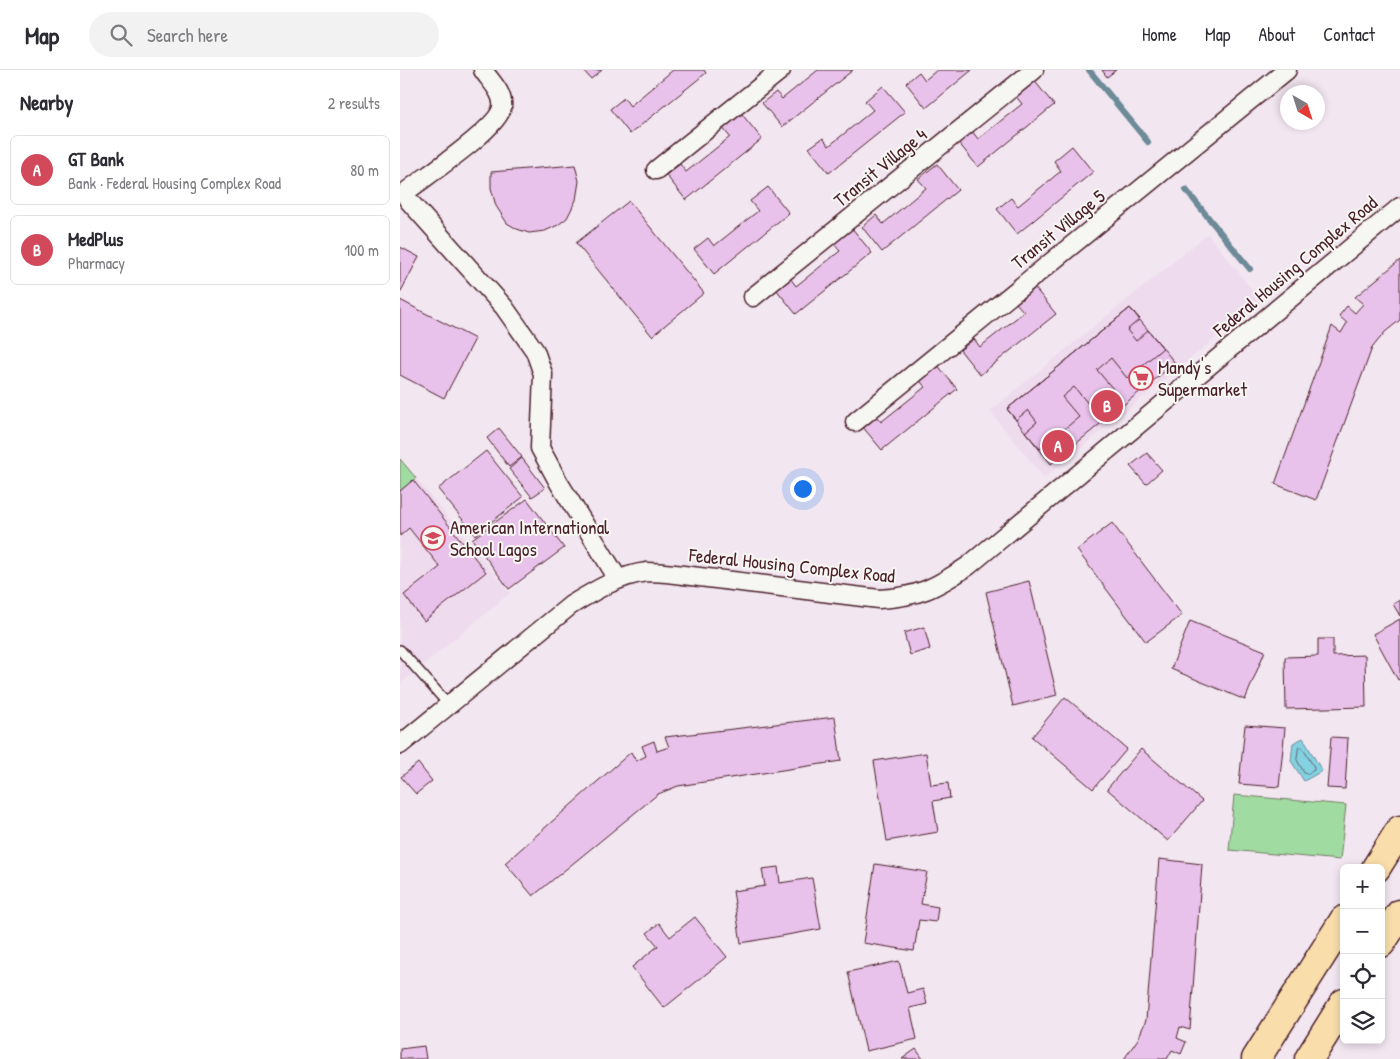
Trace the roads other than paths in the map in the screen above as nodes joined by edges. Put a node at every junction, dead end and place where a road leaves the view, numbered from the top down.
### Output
1 (483, 70) edge
2 (781, 70) edge
3 (1034, 70) edge
4 (1287, 70) edge
5 (656, 170) dead end
6 (1400, 207) edge
7 (753, 297) dead end
8 (855, 422) dead end
9 (618, 580) junction
10 (400, 650) edge
11 (449, 705) junction
12 (400, 745) edge
13 (1400, 830) edge
14 (1379, 864) edge
15 (1400, 914) edge
16 (1340, 926) edge
17 (1385, 937) edge
18 (1340, 1009) edge
19 (1256, 1059) edge
20 (1309, 1059) edge

1 - 9 street
2 - 5 street
3 - 7 street, Transit Village 4
4 - 8 street, Transit Village 5
6 - 9 street, Federal Housing Complex Road
9 - 11 street, Federal Housing Complex Road
10 - 11 lane
11 - 12 street, Federal Housing Complex Road
13 - 14 highway
15 - 17 highway
16 - 19 highway
18 - 20 highway

